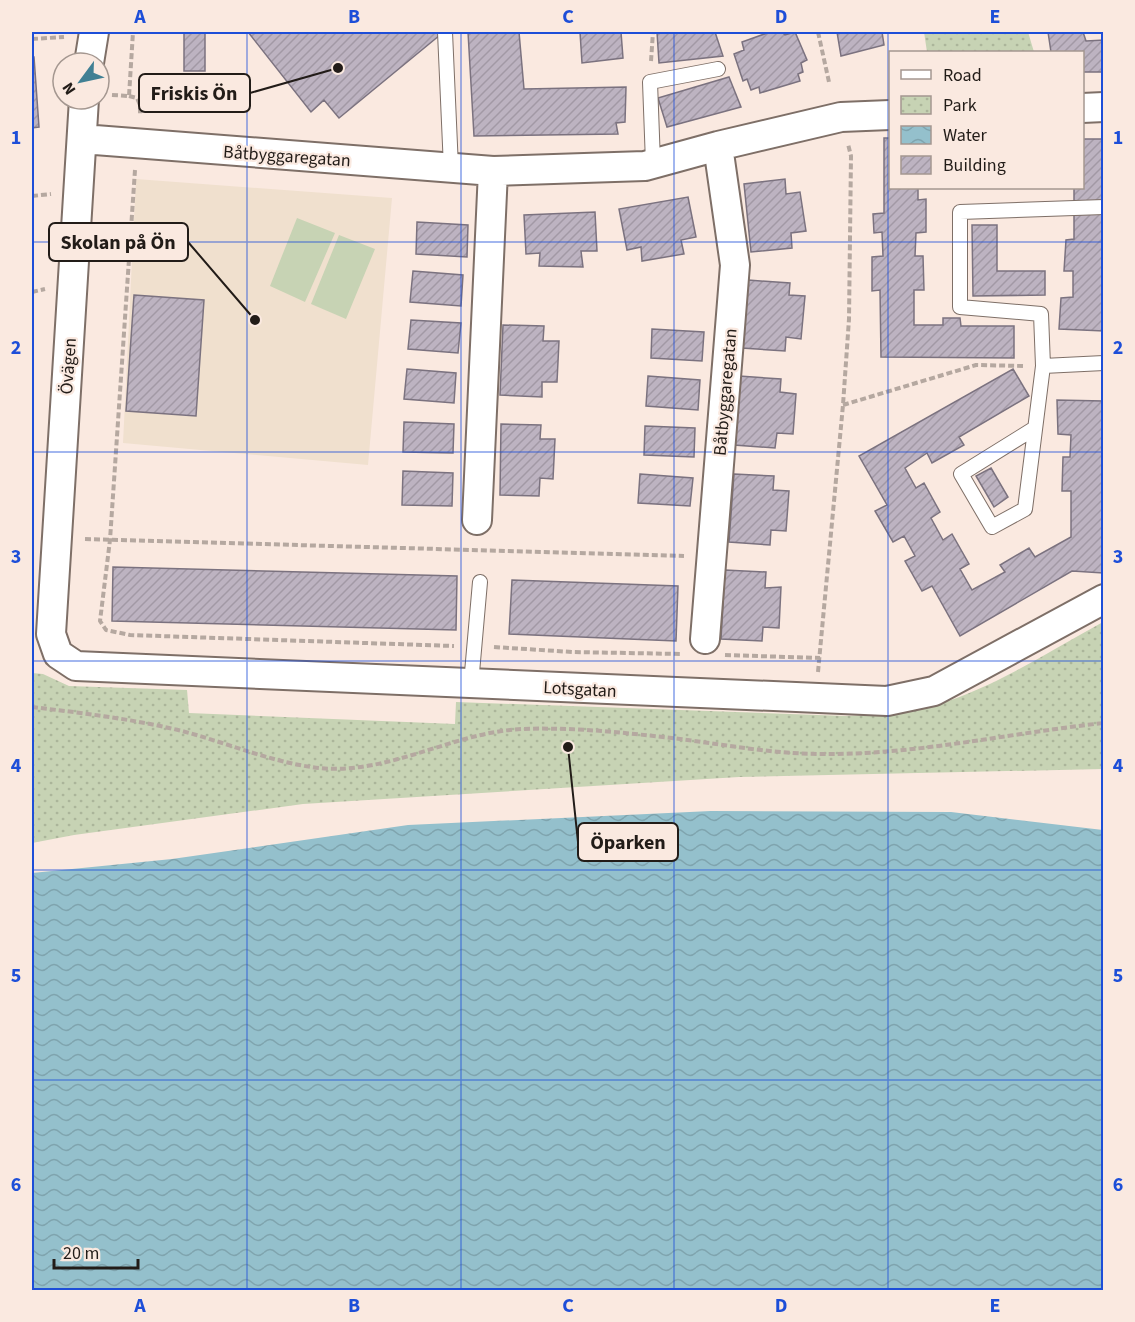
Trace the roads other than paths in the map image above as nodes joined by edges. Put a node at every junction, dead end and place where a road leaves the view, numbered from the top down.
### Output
1 (94, 32) edge
2 (445, 32) edge
3 (91, 51) edge
4 (718, 69) dead end
5 (1104, 107) edge
6 (1084, 108) edge
7 (92, 111) edge
8 (889, 116) edge
9 (82, 139) junction
10 (718, 146) junction
11 (653, 163) junction
12 (451, 168) junction
13 (493, 171) junction
14 (1104, 207) edge
15 (1104, 363) edge
16 (1042, 366) junction
17 (1035, 428) junction
18 (477, 520) road end
19 (480, 582) road end
20 (1104, 599) edge
21 (41, 635) edge
22 (703, 650) road end
23 (471, 684) junction

1 - 3 street
2 - 12 lane
4 - 11 lane
5 - 6 street
7 - 9 street, Övägen
8 - 10 street, Båtbyggaregatan
9 - 12 street, Båtbyggaregatan
9 - 21 street, Övägen
10 - 11 street, Båtbyggaregatan
10 - 22 street, Båtbyggaregatan
11 - 13 street, Båtbyggaregatan
12 - 13 street, Båtbyggaregatan
13 - 18 street
14 - 16 lane
15 - 16 lane
16 - 17 lane
17 - 17 lane
19 - 23 lane
20 - 23 street, Lotsgatan
21 - 23 street, Lotsgatan

